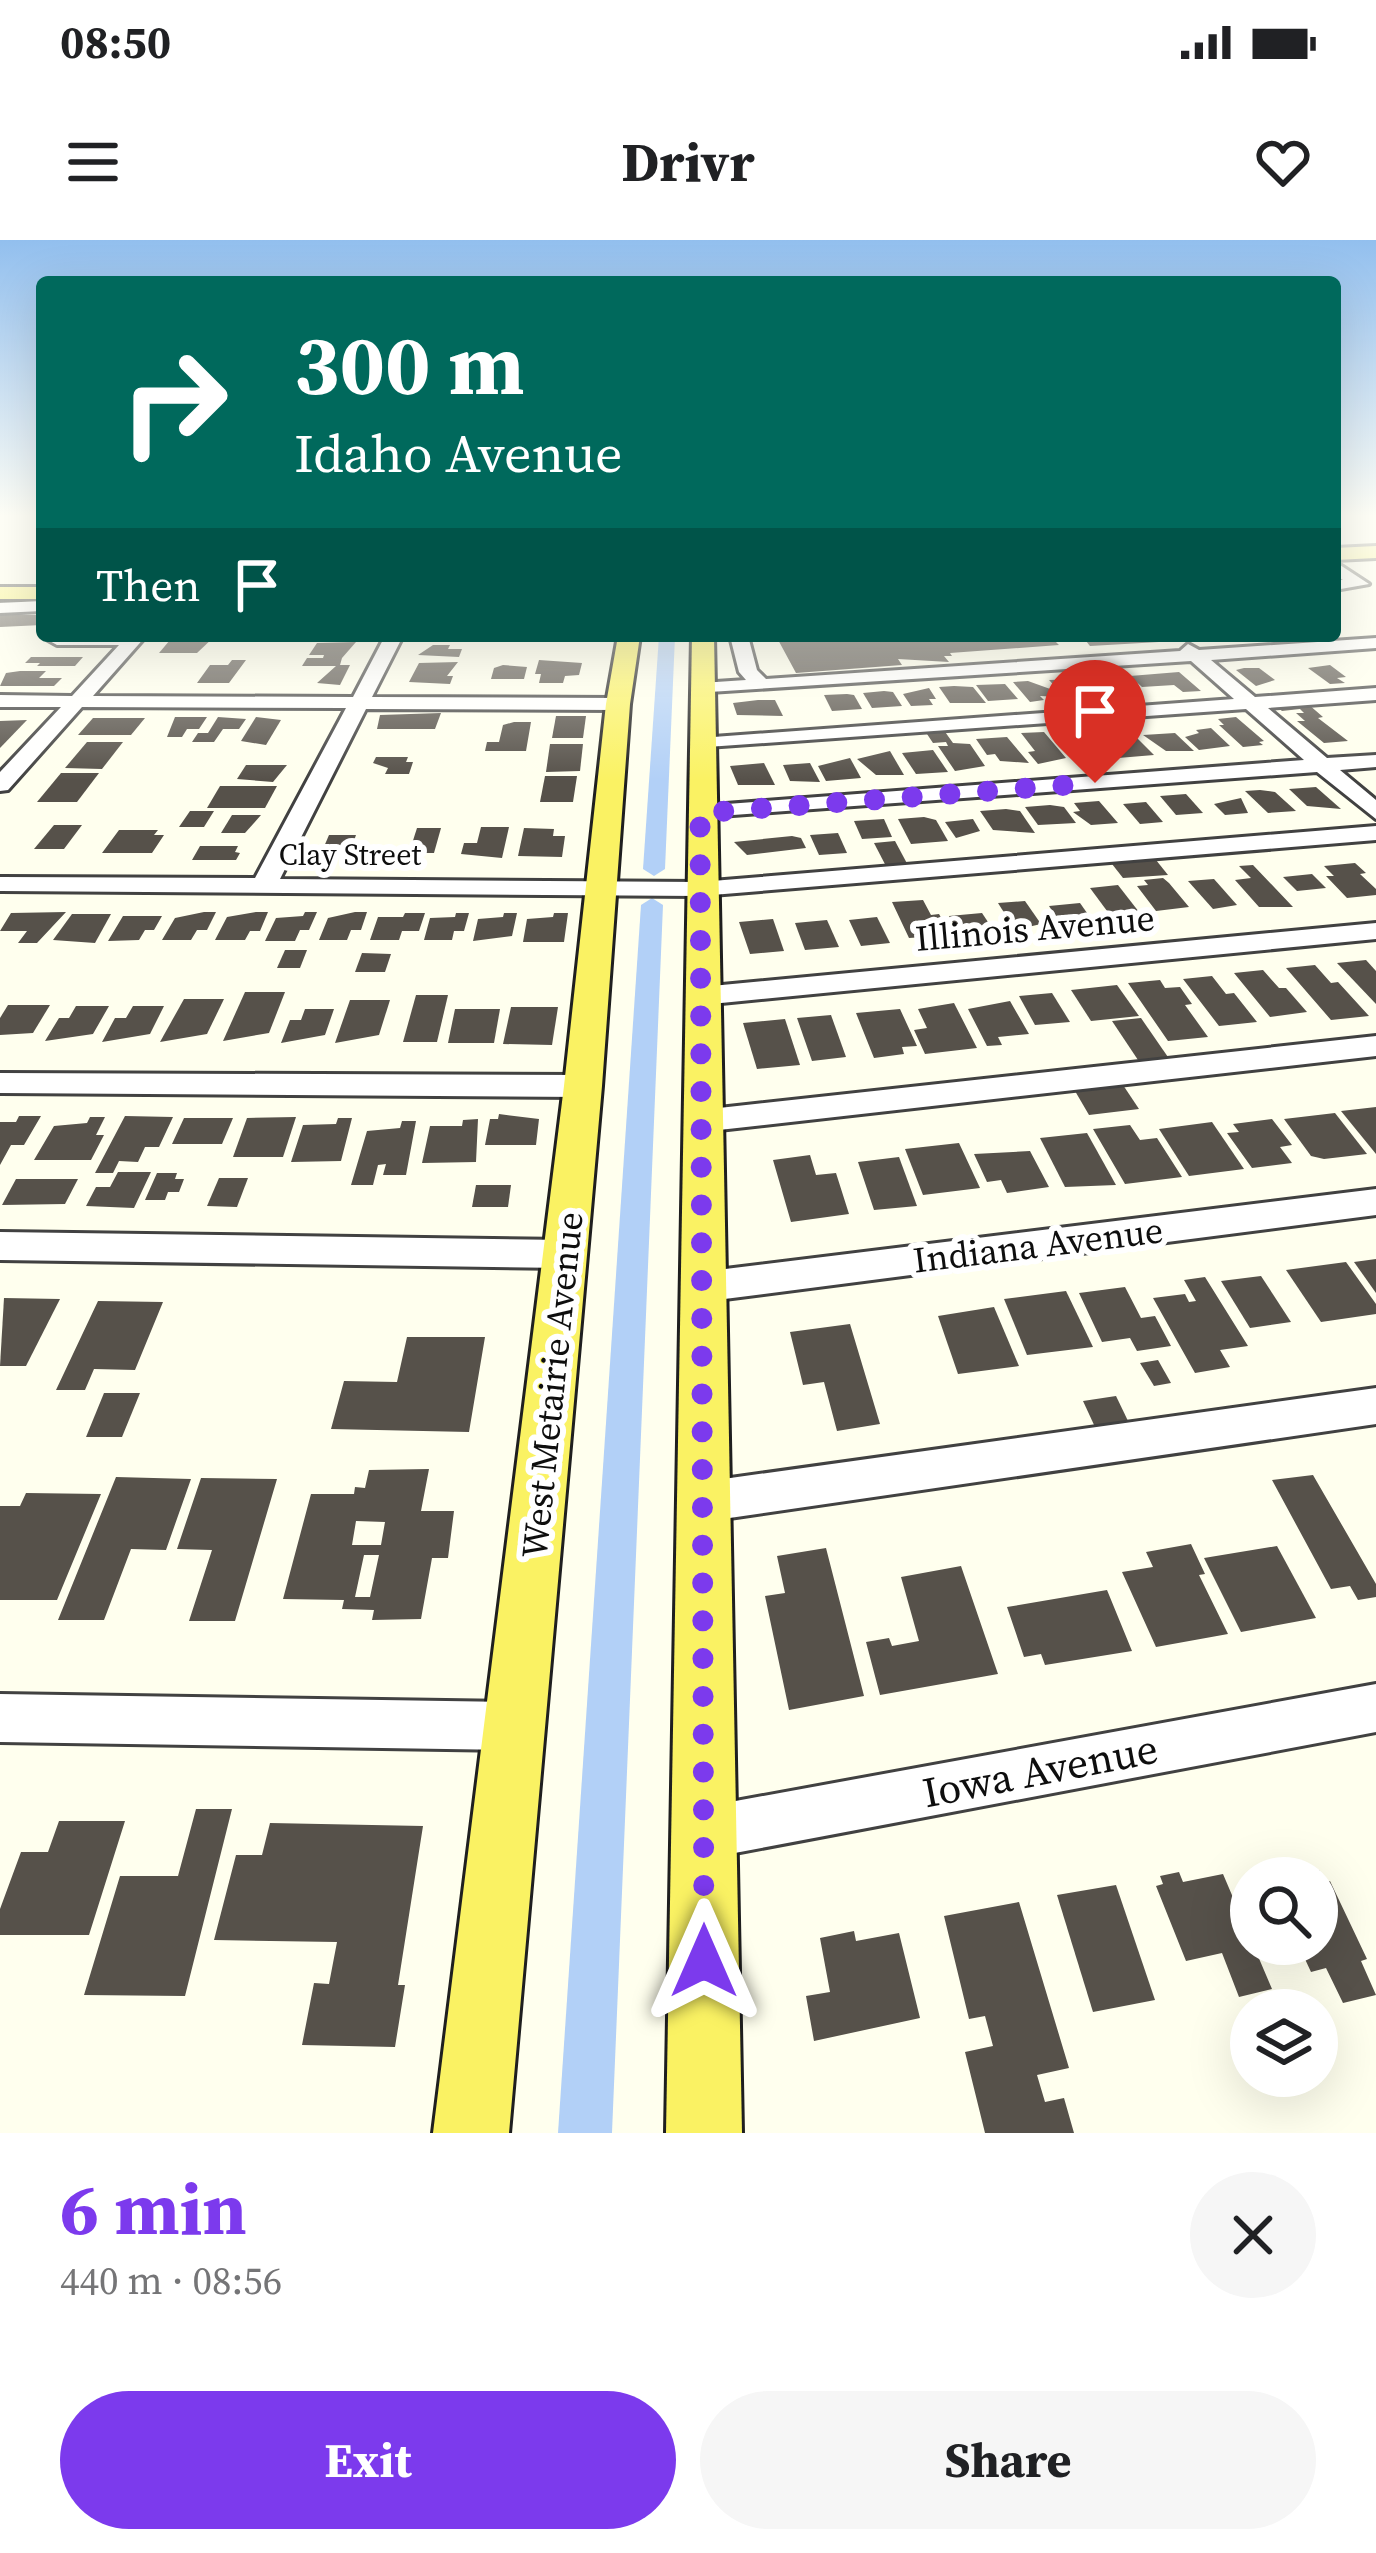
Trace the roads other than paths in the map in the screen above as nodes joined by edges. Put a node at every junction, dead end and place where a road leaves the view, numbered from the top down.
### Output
1 (36, 605) edge
2 (0, 608) edge
3 (131, 642) edge
4 (391, 642) edge
5 (628, 642) edge
6 (703, 642) edge
7 (740, 642) edge
8 (1180, 642) edge
9 (1376, 643) edge
10 (1197, 656) junction
11 (761, 685) junction
12 (700, 688) junction
13 (1376, 694) edge
14 (0, 700) edge
15 (77, 701) junction
16 (360, 702) junction
17 (618, 704) junction
18 (1252, 704) junction
19 (700, 743) junction
20 (1376, 761) edge
21 (1322, 765) junction
22 (0, 785) edge
23 (1376, 812) edge
24 (700, 813) junction
25 (1376, 833) edge
26 (0, 884) edge
27 (263, 886) junction
28 (602, 888) junction
29 (700, 889) junction
30 (1376, 931) edge
31 (700, 996) junction
32 (1376, 1046) edge
33 (0, 1082) edge
34 (583, 1086) junction
35 (700, 1121) junction
36 (1376, 1202) edge
37 (0, 1246) edge
38 (566, 1254) junction
39 (701, 1287) junction
40 (1376, 1406) edge
41 (702, 1502) junction
42 (1376, 1708) edge
43 (0, 1718) edge
44 (516, 1726) junction
45 (703, 1833) junction
46 (471, 2133) edge
47 (704, 2133) edge

1 - 2 street
3 - 15 street
4 - 16 street
5 - 17 main road, West Metairie Avenue
6 - 12 main road
7 - 11 street
8 - 10 street
9 - 10 street
10 - 11 street
10 - 18 street
11 - 12 street
12 - 19 main road
13 - 18 street
14 - 15 street
15 - 16 street
15 - 22 street
16 - 17 street
16 - 27 street
17 - 28 main road, West Metairie Avenue
18 - 19 street
18 - 21 street
19 - 24 main road
20 - 21 street
21 - 23 street
21 - 24 street
24 - 29 main road
25 - 29 street, Clay Street
26 - 27 street, Clay Street
27 - 28 street, Clay Street
28 - 29 street, Clay Street
28 - 34 main road, West Metairie Avenue
29 - 31 main road
30 - 31 street, Illinois Avenue
31 - 35 main road
32 - 35 street
33 - 34 street
34 - 38 main road, West Metairie Avenue
35 - 39 main road
36 - 39 street, Indiana Avenue
37 - 38 street
38 - 44 main road, West Metairie Avenue
39 - 41 main road
40 - 41 street
41 - 45 main road
42 - 45 street, Iowa Avenue
43 - 44 street
44 - 46 main road, West Metairie Avenue
45 - 47 main road

